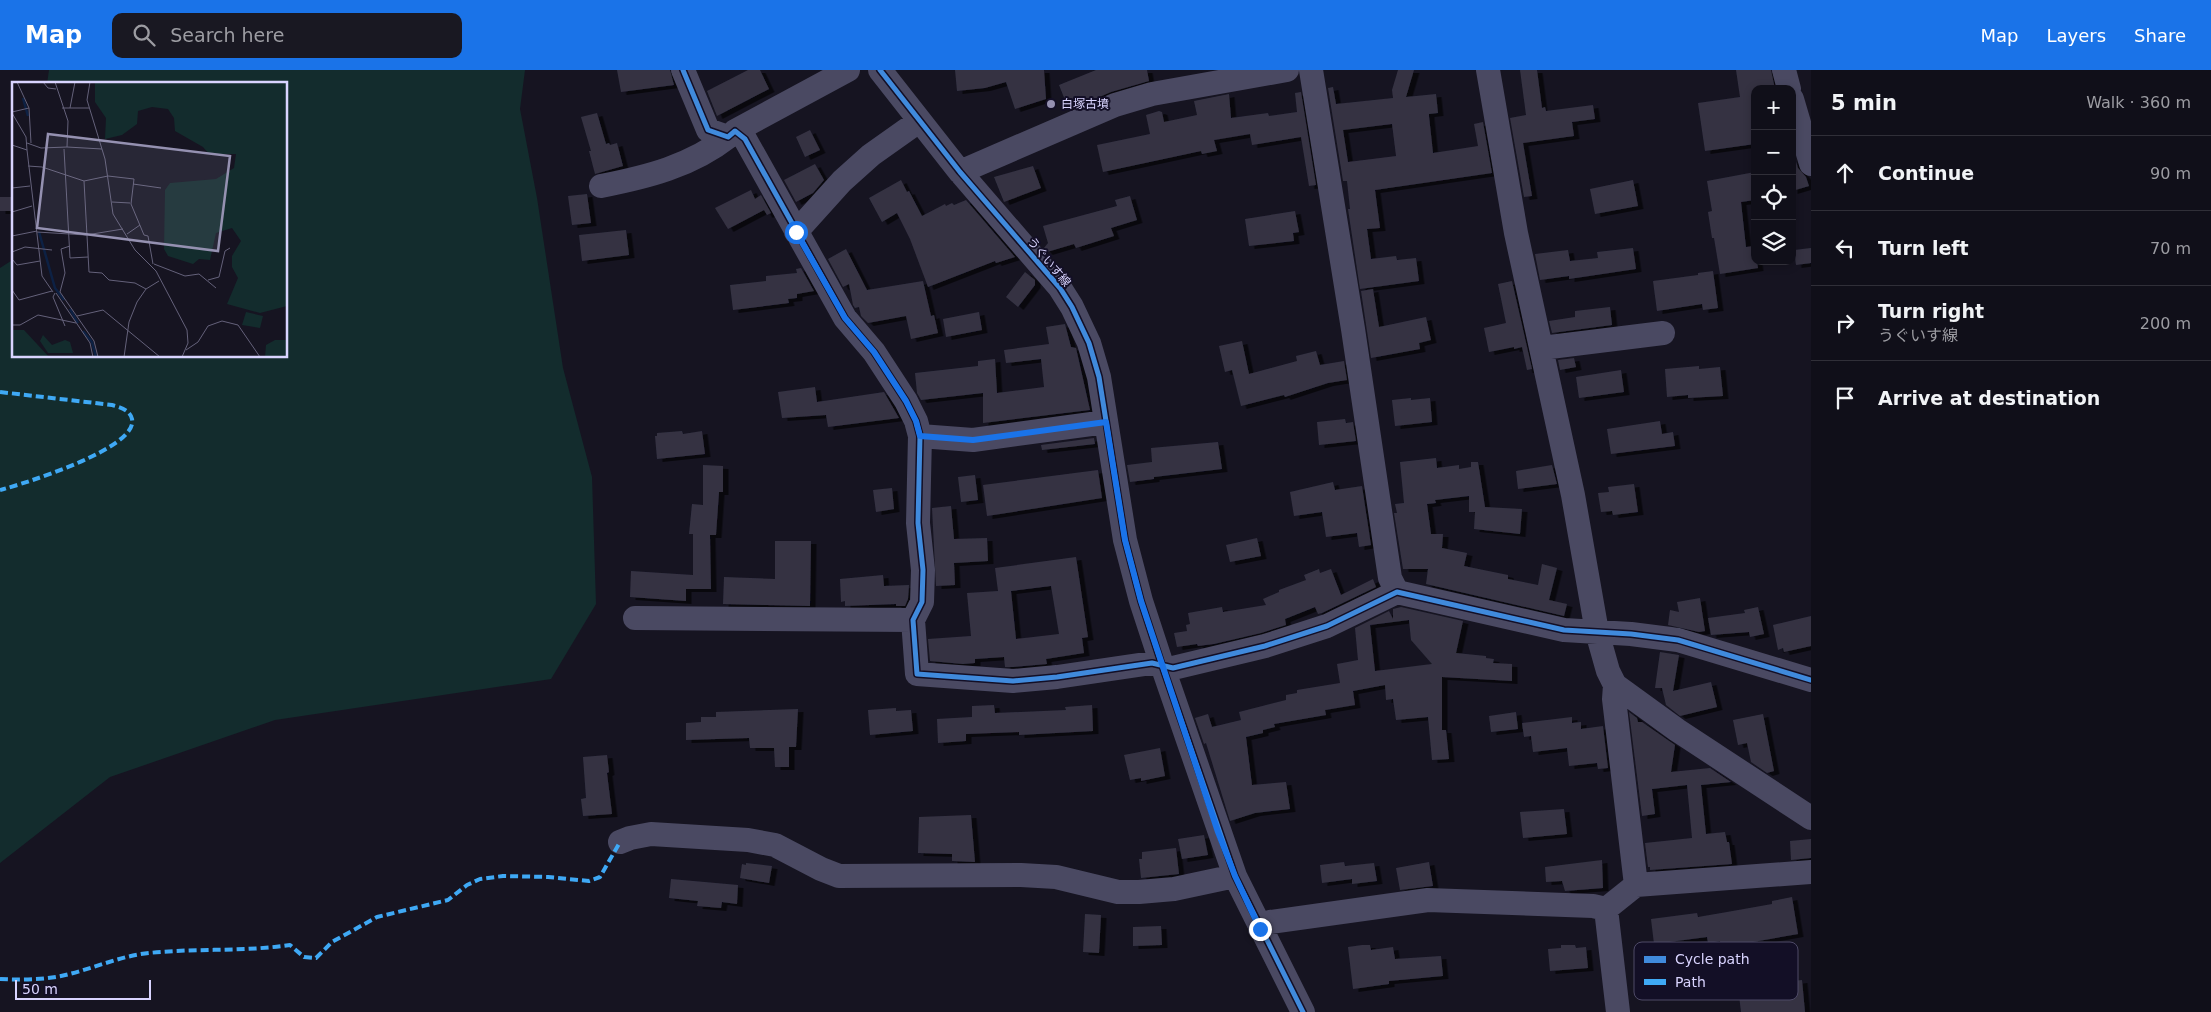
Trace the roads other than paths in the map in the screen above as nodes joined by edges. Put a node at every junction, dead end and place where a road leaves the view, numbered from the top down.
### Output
1 (683, 70) edge
2 (848, 70) edge
3 (880, 70) edge
4 (1287, 70) edge
5 (1311, 70) edge
6 (1488, 70) edge
7 (1784, 70) edge
8 (1788, 85) edge
9 (1796, 113) edge
10 (919, 121) junction
11 (731, 134) junction
12 (1811, 164) edge
13 (960, 172) junction
14 (602, 186) dead end
15 (796, 232) junction
16 (1663, 333) dead end
17 (1542, 348) junction
18 (1106, 422) junction
19 (920, 436) junction
20 (1397, 592) junction
21 (635, 618) dead end
22 (914, 620) junction
23 (1597, 632) junction
24 (1162, 666) junction
25 (1811, 680) edge
26 (1615, 685) junction
27 (1811, 818) edge
28 (620, 842) dead end
29 (1811, 872) edge
30 (1235, 876) junction
31 (1636, 885) junction
32 (1606, 909) junction
33 (1260, 929) junction
34 (1303, 1012) edge
35 (1618, 1012) edge

1 - 11 street
2 - 11 street
3 - 10 street, うぐいす線
4 - 13 street
5 - 20 street
6 - 17 street
7 - 8 street
9 - 12 street
10 - 13 street, うぐいす線
10 - 15 street
11 - 14 street
11 - 15 street
13 - 18 street, うぐいす線
15 - 19 street
16 - 17 street
17 - 23 street
18 - 19 street
18 - 24 street, うぐいす線
19 - 22 street
20 - 23 street
20 - 24 street
21 - 22 street
22 - 24 street
23 - 25 street
23 - 26 street
24 - 30 street, うぐいす線
26 - 27 street
26 - 31 street
28 - 30 street
29 - 31 street
30 - 33 street, うぐいす線
31 - 32 street
32 - 33 street
32 - 35 street
33 - 34 street, うぐいす線

